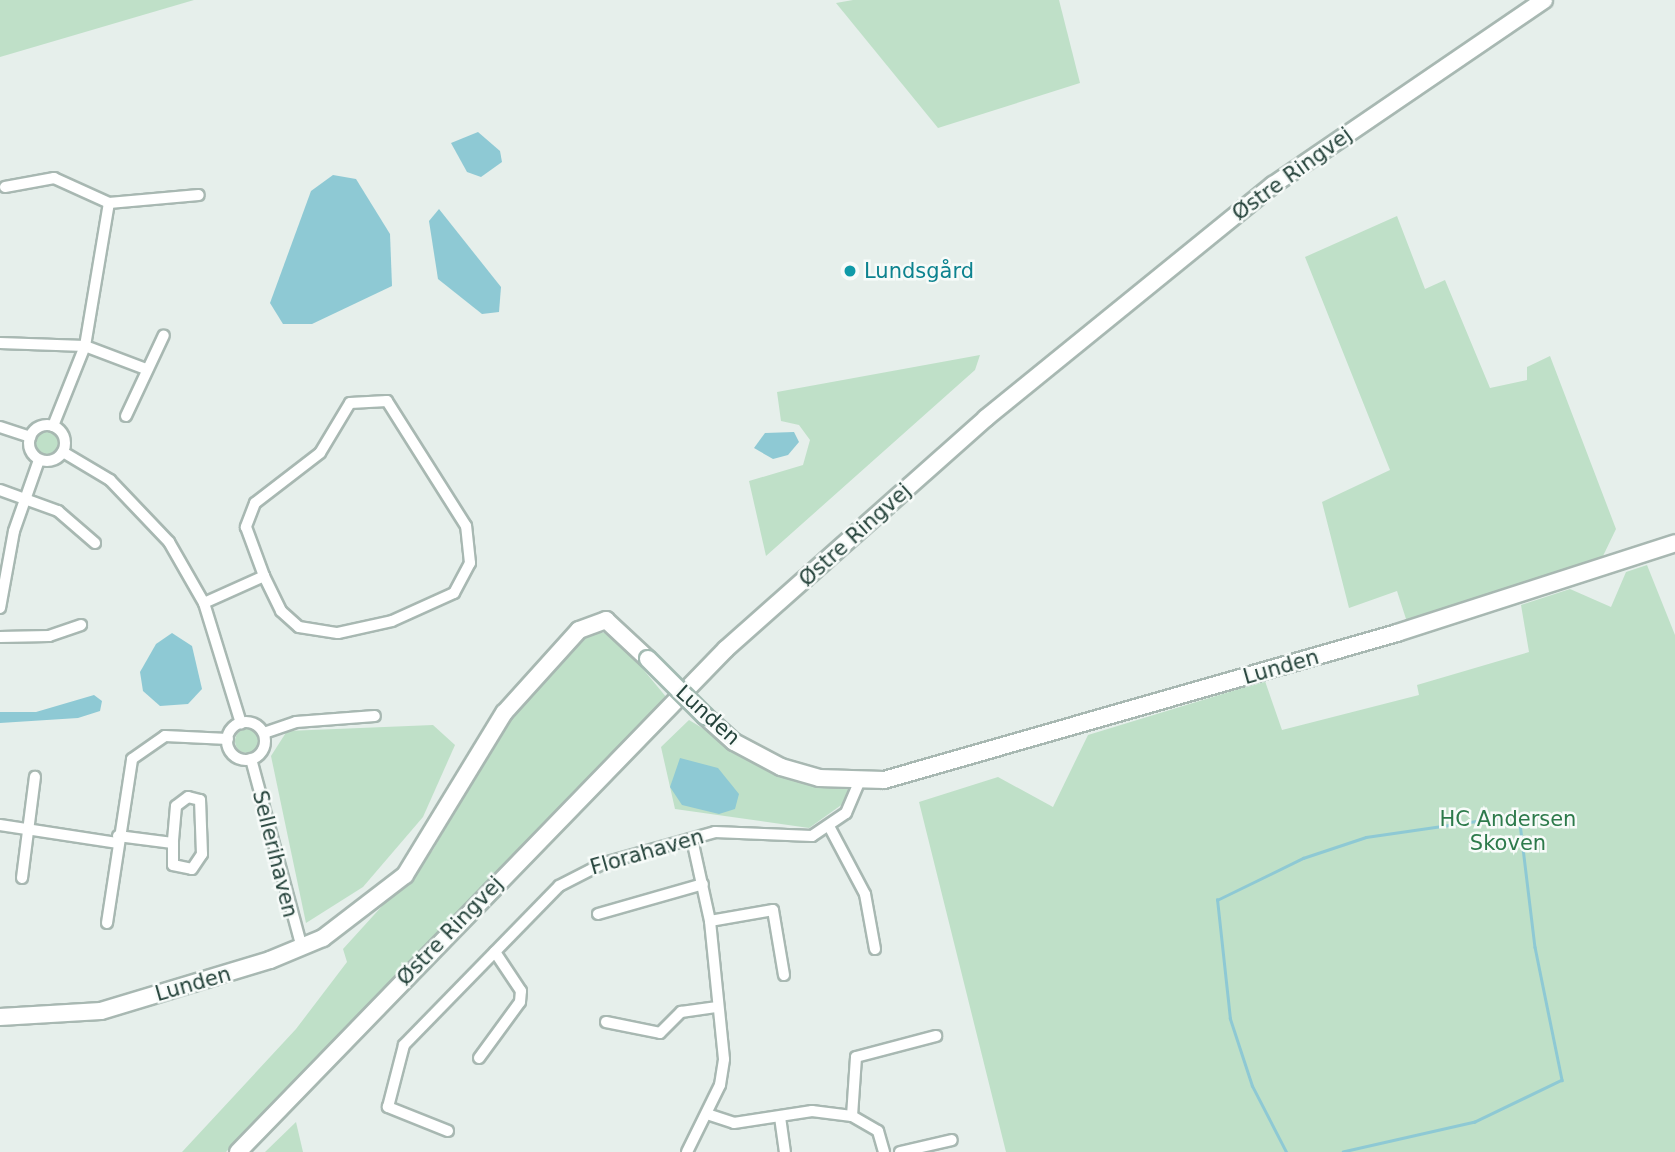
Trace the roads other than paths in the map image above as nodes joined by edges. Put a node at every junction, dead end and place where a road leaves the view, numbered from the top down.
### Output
1 (1544, 0) edge
2 (5, 187) dead end
3 (199, 195) dead end
4 (109, 203) junction
5 (164, 335) dead end
6 (0, 343) edge
7 (85, 346) junction
8 (146, 369) junction
9 (126, 416) dead end
10 (53, 426) junction
11 (0, 427) edge
12 (30, 437) junction
13 (63, 452) junction
14 (39, 460) junction
15 (0, 490) edge
16 (24, 498) junction
17 (96, 543) dead end
18 (1675, 543) edge
19 (264, 576) junction
20 (204, 603) junction
21 (0, 608) edge
22 (81, 625) dead end
23 (0, 637) edge
24 (375, 716) dead end
25 (241, 723) junction
26 (264, 733) junction
27 (228, 739) junction
28 (251, 759) junction
29 (35, 777) dead end
30 (859, 782) junction
31 (0, 825) edge
32 (830, 828) junction
33 (27, 831) junction
34 (118, 839) junction
35 (692, 839) junction
36 (173, 843) junction
37 (23, 878) dead end
38 (703, 884) junction
39 (598, 914) dead end
40 (710, 921) junction
41 (107, 923) dead end
42 (302, 948) junction
43 (875, 949) dead end
44 (495, 952) junction
45 (784, 975) dead end
46 (716, 1007) junction
47 (0, 1017) edge
48 (606, 1022) dead end
49 (936, 1036) dead end
50 (479, 1058) dead end
51 (708, 1114) junction
52 (852, 1116) junction
53 (780, 1117) junction
54 (448, 1131) dead end
55 (952, 1140) dead end
56 (238, 1152) edge
57 (687, 1152) edge
58 (785, 1152) edge
59 (884, 1152) edge
60 (900, 1152) edge

1 - 56 street, Østre Ringvej
2 - 4 street
3 - 4 street
4 - 7 street
5 - 8 street
6 - 7 street
7 - 8 street
7 - 10 street
8 - 9 street
10 - 12 street
10 - 13 street
11 - 12 street
12 - 14 street
13 - 14 street
13 - 20 street
14 - 16 street
15 - 16 street
16 - 17 street
16 - 21 street
18 - 30 street, Lunden
19 - 19 street
19 - 20 street
20 - 25 street
22 - 23 street
24 - 26 street
25 - 26 street
25 - 27 street
26 - 28 street
27 - 28 street
27 - 34 street
28 - 42 street, Sellerihaven
29 - 33 street
30 - 32 street
30 - 42 street, Lunden, bridge
31 - 33 street
32 - 35 street, Florahaven
32 - 43 street
33 - 34 street
33 - 37 street
34 - 36 street
34 - 41 street
35 - 38 street
35 - 44 street, Florahaven
36 - 36 street
38 - 39 street
38 - 40 street
40 - 45 street
40 - 46 street
42 - 47 street, Lunden
44 - 50 street
44 - 54 street, Florahaven
46 - 48 street
46 - 51 street
49 - 52 street
51 - 53 street
51 - 57 street
52 - 53 street
52 - 59 street
53 - 58 street
55 - 60 street

